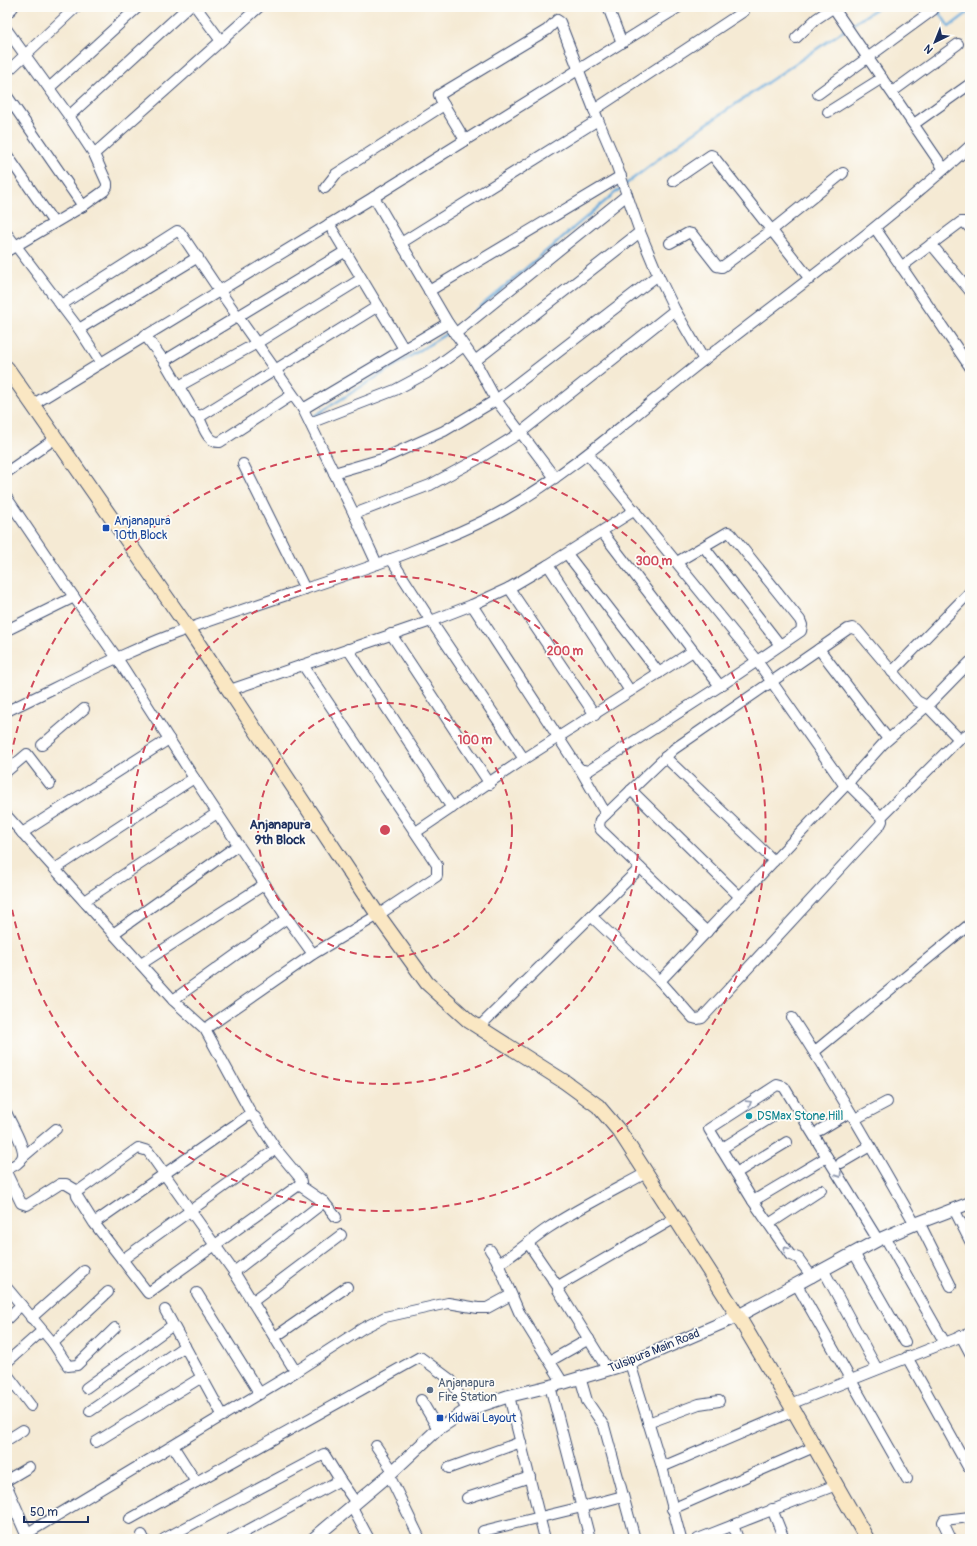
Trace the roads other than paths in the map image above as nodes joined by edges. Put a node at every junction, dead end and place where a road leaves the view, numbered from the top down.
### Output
1 (12, 7) edge
2 (76, 7) edge
3 (138, 7) edge
4 (188, 7) edge
5 (196, 7) edge
6 (259, 7) edge
7 (608, 7) edge
8 (679, 7) edge
9 (745, 7) edge
10 (834, 7) edge
11 (933, 10) dead end
12 (7, 12) edge
13 (7, 30) edge
14 (796, 38) dead end
15 (221, 41) junction
16 (622, 43) junction
17 (958, 44) dead end
18 (25, 55) junction
19 (868, 58) junction
20 (578, 69) junction
21 (7, 72) edge
22 (882, 78) junction
23 (970, 84) edge
24 (49, 88) junction
25 (892, 92) junction
26 (818, 94) dead end
27 (7, 96) edge
28 (444, 105) junction
29 (594, 110) junction
30 (828, 112) dead end
31 (69, 116) junction
32 (598, 120) junction
33 (914, 124) junction
34 (465, 140) junction
35 (970, 146) edge
36 (94, 154) junction
37 (7, 155) edge
38 (944, 169) junction
39 (843, 173) dead end
40 (621, 176) junction
41 (673, 181) dead end
42 (325, 188) dead end
43 (627, 195) junction
44 (374, 197) junction
45 (83, 206) junction
46 (54, 223) junction
47 (329, 224) junction
48 (875, 228) junction
49 (970, 228) edge
50 (772, 230) junction
51 (640, 232) junction
52 (7, 234) edge
53 (401, 243) junction
54 (670, 243) dead end
55 (931, 244) junction
56 (11, 249) edge
57 (346, 251) junction
58 (198, 257) junction
59 (901, 267) junction
60 (658, 275) junction
61 (361, 278) junction
62 (810, 279) junction
63 (219, 290) junction
64 (429, 291) junction
65 (970, 291) edge
66 (61, 305) junction
67 (378, 306) junction
68 (675, 310) junction
69 (238, 317) junction
70 (448, 323) junction
71 (79, 329) junction
72 (455, 334) junction
73 (145, 335) junction
74 (257, 343) junction
75 (464, 346) junction
76 (404, 349) junction
77 (704, 360) junction
78 (164, 361) junction
79 (475, 361) junction
80 (969, 362) edge
81 (101, 363) junction
82 (7, 368) edge
83 (274, 369) junction
84 (179, 386) junction
85 (292, 395) junction
86 (496, 400) junction
87 (32, 405) junction
88 (303, 409) junction
89 (198, 416) junction
90 (310, 422) junction
91 (520, 433) junction
92 (56, 438) junction
93 (588, 454) junction
94 (243, 464) dead end
95 (7, 472) edge
96 (334, 473) junction
97 (556, 478) junction
98 (7, 498) edge
99 (635, 510) junction
100 (354, 514) junction
101 (602, 532) junction
102 (704, 547) junction
103 (567, 554) junction
104 (391, 559) junction
105 (677, 562) junction
106 (377, 564) junction
107 (548, 565) junction
108 (509, 588) junction
109 (305, 589) junction
110 (970, 592) edge
111 (74, 597) junction
112 (472, 605) junction
113 (431, 621) junction
114 (188, 628) junction
115 (7, 630) edge
116 (391, 634) junction
117 (780, 646) junction
118 (348, 649) junction
119 (819, 649) junction
120 (693, 651) junction
121 (117, 658) junction
122 (757, 661) junction
123 (970, 662) edge
124 (303, 665) junction
125 (892, 672) junction
126 (659, 673) junction
127 (771, 681) junction
128 (720, 686) junction
129 (230, 690) junction
130 (630, 691) junction
131 (927, 706) junction
132 (84, 709) dead end
133 (7, 711) edge
134 (595, 715) junction
135 (970, 733) edge
136 (558, 737) junction
137 (169, 738) junction
138 (888, 739) junction
139 (959, 739) junction
140 (42, 745) dead end
141 (665, 757) junction
142 (524, 760) junction
143 (580, 768) junction
144 (7, 771) edge
145 (194, 778) junction
146 (50, 784) dead end
147 (490, 784) junction
148 (845, 786) junction
149 (631, 790) junction
150 (452, 808) junction
151 (217, 813) junction
152 (606, 814) junction
153 (7, 816) edge
154 (881, 817) junction
155 (416, 832) junction
156 (22, 833) junction
157 (238, 844) junction
158 (774, 861) junction
159 (55, 868) junction
160 (640, 868) junction
161 (265, 884) junction
162 (740, 897) junction
163 (84, 901) junction
164 (378, 915) junction
165 (591, 916) junction
166 (287, 918) junction
167 (970, 924) edge
168 (707, 932) junction
169 (113, 934) junction
170 (313, 954) junction
171 (141, 964) junction
172 (660, 981) junction
173 (173, 1000) junction
174 (792, 1018) dead end
175 (479, 1027) junction
176 (205, 1029) junction
177 (814, 1052) junction
178 (887, 1102) dead end
179 (7, 1114) edge
180 (252, 1115) junction
181 (852, 1115) junction
182 (772, 1117) dead end
183 (56, 1129) dead end
184 (820, 1130) dead end
185 (787, 1142) dead end
186 (870, 1146) junction
187 (276, 1149) junction
188 (721, 1149) junction
189 (23, 1157) junction
190 (827, 1157) junction
191 (841, 1163) dead end
192 (7, 1169) edge
193 (736, 1173) junction
194 (7, 1174) edge
195 (164, 1174) junction
196 (646, 1174) junction
197 (299, 1185) junction
198 (76, 1190) junction
199 (821, 1190) dead end
200 (753, 1201) junction
201 (324, 1202) junction
202 (970, 1203) edge
203 (954, 1209) junction
204 (191, 1210) junction
205 (336, 1217) dead end
206 (675, 1218) junction
207 (94, 1223) junction
208 (917, 1223) junction
209 (770, 1224) junction
210 (341, 1235) dead end
211 (882, 1238) junction
212 (970, 1241) edge
213 (528, 1243) junction
214 (215, 1245) junction
215 (490, 1250) dead end
216 (854, 1253) junction
217 (122, 1260) junction
218 (498, 1264) junction
219 (824, 1270) junction
220 (84, 1271) dead end
221 (234, 1272) junction
222 (812, 1277) junction
223 (797, 1285) junction
224 (951, 1286) dead end
225 (347, 1287) dead end
226 (558, 1287) junction
227 (7, 1288) edge
228 (108, 1292) dead end
229 (197, 1293) dead end
230 (511, 1295) junction
231 (252, 1302) junction
232 (21, 1305) junction
233 (165, 1310) dead end
234 (738, 1316) junction
235 (31, 1318) junction
236 (7, 1319) edge
237 (173, 1325) junction
238 (115, 1328) dead end
239 (42, 1331) junction
240 (965, 1335) edge
241 (275, 1337) junction
242 (589, 1338) junction
243 (905, 1342) dead end
244 (945, 1342) junction
245 (53, 1343) junction
246 (185, 1346) junction
247 (970, 1353) edge
248 (907, 1357) junction
249 (550, 1361) junction
250 (7, 1362) edge
251 (630, 1363) junction
252 (608, 1370) junction
253 (877, 1370) junction
254 (295, 1372) junction
255 (7, 1374) edge
256 (202, 1377) junction
257 (580, 1377) junction
258 (852, 1379) junction
259 (563, 1383) junction
260 (550, 1386) junction
261 (86, 1388) dead end
262 (260, 1394) junction
263 (509, 1396) junction
264 (421, 1400) dead end
265 (719, 1401) dead end
266 (31, 1406) dead end
267 (792, 1408) junction
268 (467, 1410) junction
269 (90, 1411) dead end
270 (223, 1416) junction
271 (648, 1423) junction
272 (23, 1430) dead end
273 (438, 1430) junction
274 (7, 1440) edge
275 (96, 1442) dead end
276 (521, 1442) junction
277 (173, 1446) junction
278 (376, 1446) dead end
279 (814, 1447) junction
280 (29, 1467) dead end
281 (662, 1467) junction
282 (968, 1467) dead end
283 (449, 1468) dead end
284 (391, 1473) junction
285 (530, 1477) junction
286 (907, 1479) dead end
287 (7, 1480) edge
288 (340, 1480) junction
289 (196, 1482) junction
290 (836, 1485) junction
291 (7, 1489) edge
292 (623, 1496) junction
293 (467, 1498) dead end
294 (354, 1505) junction
295 (582, 1507) junction
296 (672, 1509) junction
297 (772, 1509) junction
298 (540, 1518) junction
299 (970, 1518) edge
300 (130, 1519) dead end
301 (732, 1525) junction
302 (483, 1531) dead end
303 (28, 1536) edge
304 (317, 1538) edge
305 (164, 1539) edge
306 (232, 1539) edge
307 (369, 1539) edge
308 (420, 1539) edge
309 (545, 1539) edge
310 (590, 1539) edge
311 (635, 1539) edge
312 (681, 1539) edge
313 (699, 1539) edge
314 (738, 1539) edge
315 (784, 1539) edge
316 (867, 1539) edge
317 (951, 1539) edge

1 - 12 street
2 - 18 street
3 - 24 street
4 - 31 street
5 - 15 street
6 - 15 street
7 - 16 street
8 - 16 street
9 - 29 street
10 - 14 street
10 - 19 street
11 - 19 street
13 - 18 street
15 - 36 street
16 - 20 street
17 - 25 street
18 - 21 street
18 - 24 street
19 - 22 street
19 - 26 street
20 - 28 street
20 - 29 street
20 - 34 street
22 - 25 street
22 - 30 street
23 - 33 street
24 - 31 street
25 - 33 street
27 - 45 street
28 - 34 street
28 - 42 street
29 - 32 street
31 - 36 street
32 - 40 street
32 - 53 street
33 - 38 street
34 - 44 street
35 - 38 street
36 - 45 street
37 - 46 street
38 - 48 street
39 - 50 street
40 - 43 street
40 - 64 street
41 - 50 street
43 - 51 street
43 - 72 street
44 - 47 street
44 - 53 street
45 - 46 street
46 - 56 street
47 - 57 street
47 - 63 street
48 - 59 street
48 - 62 street
49 - 55 street
50 - 54 street
50 - 62 street
51 - 60 street
51 - 79 street
52 - 56 street
53 - 64 street
55 - 59 street
55 - 65 street
56 - 66 street
57 - 61 street
57 - 69 street
58 - 63 street
58 - 66 street
58 - 71 street
59 - 80 street
60 - 68 street
60 - 86 street
61 - 67 street
61 - 74 street
62 - 77 street
63 - 69 street
63 - 73 street
64 - 70 street
66 - 71 street
67 - 76 street
67 - 83 street
68 - 77 street
68 - 91 street
69 - 74 street
69 - 78 street
70 - 72 street
70 - 76 street
71 - 81 street
72 - 75 street
73 - 78 street
73 - 81 street
74 - 83 street
74 - 84 street
75 - 79 street
75 - 90 street
76 - 88 street
77 - 93 street
78 - 84 street
79 - 86 street
81 - 87 street
82 - 87 main road
83 - 85 street
83 - 89 street
84 - 89 street
85 - 88 street
85 - 89 street
86 - 91 street
86 - 96 street
87 - 92 main road
88 - 90 street
90 - 96 street
91 - 97 street
91 - 100 street
92 - 95 street
92 - 114 main road
93 - 97 street
93 - 99 street
94 - 109 street
96 - 100 street
97 - 104 street
98 - 111 street
99 - 101 street
99 - 105 street
100 - 106 street
101 - 103 street
101 - 120 street
102 - 105 street
102 - 117 street
102 - 117 street
103 - 107 street
103 - 126 street
104 - 106 street
104 - 113 street
105 - 122 street
106 - 109 street
107 - 108 street
107 - 130 street
108 - 112 street
108 - 134 street
109 - 114 street
110 - 125 street
111 - 115 street
111 - 121 street
112 - 113 street
112 - 136 street
113 - 116 street
113 - 142 street
114 - 121 street
114 - 129 main road
116 - 118 street
116 - 147 street
117 - 122 street
118 - 124 street
118 - 150 street
119 - 125 street
119 - 127 street
119 - 138 street
120 - 126 street
120 - 128 street
121 - 133 street
121 - 137 street
122 - 127 street
122 - 128 street
123 - 131 street
124 - 129 street
124 - 155 street
125 - 131 street
126 - 130 street
127 - 141 street
127 - 148 street
128 - 143 street
129 - 164 main road
130 - 134 street
131 - 138 street
131 - 139 street
132 - 140 street
134 - 136 street
135 - 139 street
136 - 142 street
136 - 143 street
137 - 145 street
137 - 156 street
138 - 148 street
139 - 154 street
141 - 149 street
141 - 158 street
142 - 147 street
143 - 152 street
144 - 146 street
145 - 151 street
145 - 159 street
147 - 150 street
148 - 154 street
148 - 158 street
149 - 152 street
149 - 162 street
150 - 155 street
151 - 157 street
151 - 163 street
152 - 160 street
153 - 156 street
154 - 172 street
155 - 164 street
156 - 159 street
157 - 161 street
157 - 169 street
158 - 162 street
159 - 163 street
160 - 165 street
160 - 168 street
161 - 166 street
161 - 171 street
162 - 168 street
163 - 169 street
164 - 170 street
164 - 175 main road
165 - 172 street
165 - 175 street
166 - 170 street
166 - 173 street
167 - 177 street
168 - 172 street
169 - 171 street
170 - 176 street
171 - 173 street
173 - 176 street
174 - 177 street
175 - 196 main road
176 - 180 street
177 - 181 street
178 - 181 street
179 - 189 street
180 - 187 street
180 - 195 street
181 - 184 street
181 - 186 street
182 - 188 street
183 - 189 street
185 - 193 street
186 - 191 street
186 - 208 street
187 - 197 street
187 - 204 street
188 -> 190 street
188 - 193 street
189 - 192 street
190 - 200 street
190 -> 211 street
193 - 200 street
194 - 198 street
195 - 198 street
195 - 204 street
195 - 207 street
196 - 206 main road
196 - 213 street
197 - 201 street
197 - 214 street
198 - 207 street
199 - 209 street
200 - 209 street
201 - 205 street
201 - 221 street
202 - 203 street, Tulsipura Main Road
203 - 208 street, Tulsipura Main Road
203 - 212 street
204 - 214 street
204 - 217 street
206 - 226 street
206 - 234 main road
207 - 217 street
208 - 211 street, Tulsipura Main Road
208 - 224 street
222 -> 209 street
210 - 231 street
211 - 216 street, Tulsipura Main Road
211 - 244 street
213 - 218 street
213 - 226 street
214 - 217 street
214 - 221 street
215 - 218 street
216 - 219 street, Tulsipura Main Road
216 - 243 street
218 - 230 street
219 - 222 street, Tulsipura Main Road
219 - 253 street
220 - 235 street
221 - 231 street
222 - 223 street, Tulsipura Main Road
223 - 234 street, Tulsipura Main Road
223 - 258 street
225 - 241 street
226 - 242 street
227 - 232 street
228 - 245 street
229 - 262 street
230 - 249 street
230 - 254 street
231 - 241 street
232 - 235 street
232 - 236 street
233 - 237 street
234 - 251 street, Tulsipura Main Road
234 - 267 main road
235 - 239 street
237 - 246 street
237 - 261 street
238 - 245 street
239 - 245 street
239 - 250 street
240 - 244 street
240 - 247 street
241 - 254 street
242 - 249 street
242 - 252 street
244 - 248 street
246 - 256 street
246 - 269 street
248 - 253 street
248 - 282 street
249 - 259 street
251 - 252 street, Tulsipura Main Road
251 - 271 street
252 - 257 street, Tulsipura Main Road
253 - 258 street
254 - 262 street
255 - 266 street
256 - 270 street
256 - 275 street
257 - 259 street, Tulsipura Main Road
257 - 292 street
258 - 267 street
258 - 286 street
259 - 260 street, Tulsipura Main Road
260 - 263 street, Tulsipura Main Road
260 - 295 street
262 - 270 street
263 - 268 street, Tulsipura Main Road
263 - 276 street
264 - 273 street
265 - 271 street
267 - 279 main road
267 - 281 street
268 - 273 street, Tulsipura Main Road
268 - 289 street
270 - 277 street
271 - 281 street
272 - 274 street
273 - 284 street, Tulsipura Main Road
276 - 283 street
276 - 285 street
277 - 289 street
277 - 303 street
278 - 284 street
279 - 290 main road
279 - 296 street
280 - 287 street
281 - 296 street
284 - 294 street, Tulsipura Main Road
284 - 308 street
285 - 293 street
285 - 298 street
288 - 294 street
288 - 305 street
288 - 306 street
289 - 300 street
290 - 297 street
290 - 316 main road
291 - 303 street
292 - 295 street
292 - 311 street
294 - 304 street, Tulsipura Main Road
294 - 307 street
295 - 298 street
295 - 310 street
296 - 312 street
297 - 301 street
297 - 315 street
298 - 302 street
298 - 309 street
299 - 317 street
301 - 313 street
301 - 314 street

